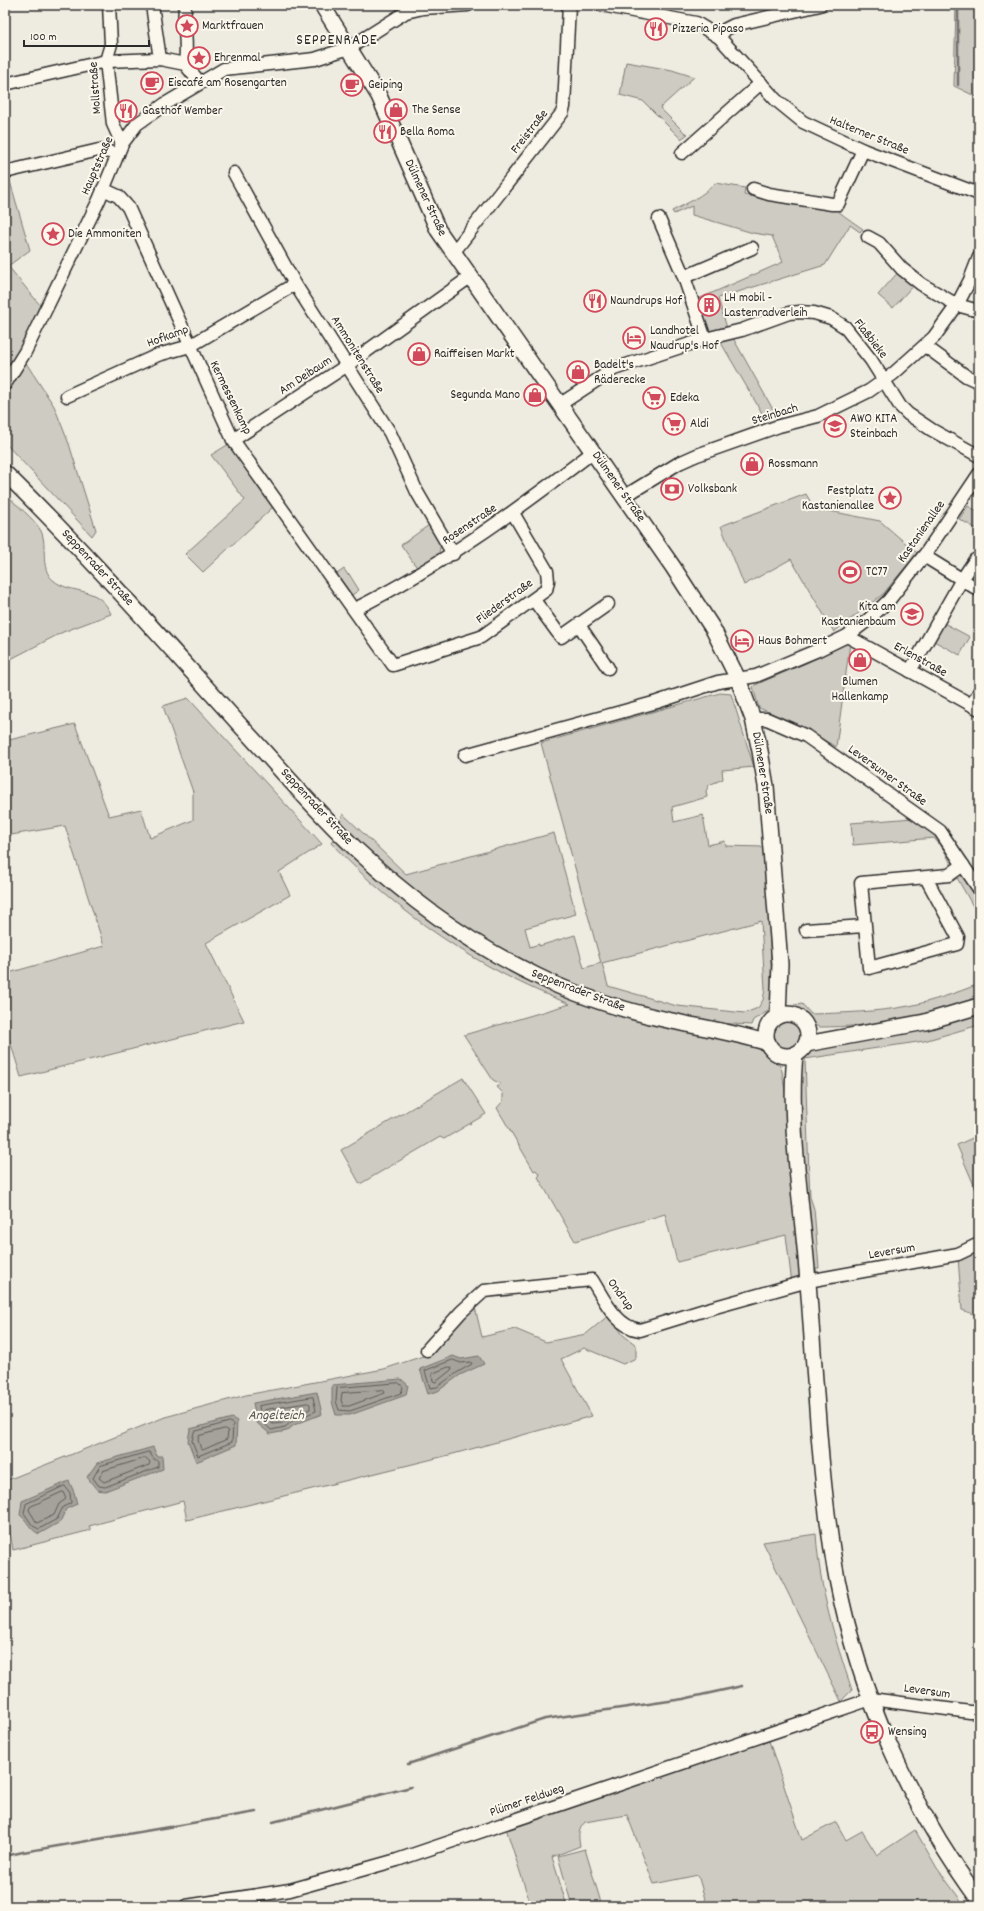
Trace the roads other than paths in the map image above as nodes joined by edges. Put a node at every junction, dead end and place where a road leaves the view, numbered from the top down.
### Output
1 (108, 5) edge
2 (152, 5) edge
3 (185, 5) edge
4 (322, 5) edge
5 (468, 5) edge
6 (569, 5) edge
7 (602, 5) edge
8 (820, 5) edge
9 (404, 9) edge
10 (719, 37) junction
11 (349, 48) junction
12 (160, 59) junction
13 (106, 60) junction
14 (185, 64) junction
15 (200, 83) junction
16 (761, 83) junction
17 (5, 84) edge
18 (120, 149) junction
19 (863, 150) junction
20 (682, 153) dead end
21 (5, 172) edge
22 (234, 173) dead end
23 (103, 189) junction
24 (753, 189) dead end
25 (979, 194) edge
26 (658, 219) dead end
27 (868, 237) dead end
28 (752, 248) dead end
29 (456, 249) junction
30 (979, 257) edge
31 (470, 277) junction
32 (684, 277) junction
33 (296, 284) junction
34 (957, 305) junction
35 (979, 311) edge
36 (705, 339) junction
37 (190, 346) junction
38 (925, 346) junction
39 (346, 366) junction
40 (883, 380) junction
41 (979, 382) edge
42 (5, 384) edge
43 (67, 396) dead end
44 (559, 405) junction
45 (233, 440) junction
46 (593, 452) junction
47 (979, 456) edge
48 (5, 472) edge
49 (979, 474) edge
50 (625, 496) junction
51 (514, 513) junction
52 (453, 554) junction
53 (924, 556) junction
54 (975, 560) dead end
55 (961, 580) junction
56 (979, 590) edge
57 (534, 600) junction
58 (608, 604) dead end
59 (355, 609) junction
60 (579, 625) junction
61 (847, 636) junction
62 (608, 668) dead end
63 (910, 671) junction
64 (738, 679) junction
65 (979, 692) edge
66 (976, 707) edge
67 (753, 719) junction
68 (465, 755) dead end
69 (963, 865) junction
70 (926, 878) junction
71 (979, 889) edge
72 (864, 926) junction
73 (806, 930) dead end
74 (780, 964) junction
75 (979, 1006) edge
76 (794, 1016) junction
77 (773, 1021) junction
78 (704, 1028) junction
79 (806, 1028) junction
80 (875, 1032) junction
81 (768, 1042) junction
82 (794, 1051) junction
83 (979, 1244) edge
84 (808, 1281) junction
85 (427, 1350) dead end
86 (871, 1699) junction
87 (979, 1712) edge
88 (979, 1900) edge
89 (186, 1906) edge

1 - 13 street, Mollstraße
2 - 12 street
3 - 14 street
4 - 11 main road, Dülmener Straße
5 - 9 street
6 - 29 street, Freistraße
7 - 10 street, Halterner Straße
8 - 10 street
9 - 11 street
10 - 16 street, Halterner Straße
11 - 15 street, Hauptstraße
11 - 29 main road, Dülmener Straße
12 - 13 street
12 - 14 street
13 - 17 street
13 - 18 street, Mollstraße
14 - 15 street
15 - 18 street, Hauptstraße
16 - 19 street, Halterner Straße
16 - 20 street
18 - 21 street
18 - 23 street, Hauptstraße
19 - 24 street
19 - 25 street, Halterner Straße
22 - 33 street, Ammonitenstraße
23 - 37 street, Kermessenkamp
23 - 42 street, Hauptstraße
26 - 32 street
27 - 34 street
28 - 32 street
29 - 31 main road, Dülmener Straße
30 - 34 street, Steinbach
31 - 39 street, Am Deibaum
31 - 44 main road, Dülmener Straße
32 - 36 street
33 - 37 street, Hofkamp
33 - 39 street, Ammonitenstraße
34 - 35 street
34 - 38 street, Steinbach
36 - 40 street, Flaßbieke
36 - 44 street, Flaßbieke
37 - 43 street, Hofkamp
37 - 45 street, Kermessenkamp
38 - 40 street, Steinbach
38 - 41 street
39 - 45 street, Am Deibaum
39 - 52 street, Ammonitenstraße
40 - 47 street, Flaßbieke
40 - 50 street, Steinbach
44 - 46 main road, Dülmener Straße
45 - 59 street, Kermessenkamp
46 - 50 main road, Dülmener Straße
46 - 51 street, Rosenstraße
48 - 78 main road, Seppenrader Straße
49 - 53 street, Kastanienallee
50 - 64 main road, Dülmener Straße
51 - 52 street, Rosenstraße
51 - 57 street, Fliederstraße
52 - 59 street, Rosenstraße
53 - 55 street
53 - 61 street, Kastanienallee
54 - 55 street
55 - 56 street
55 - 63 street
57 - 59 street, Fliederstraße
57 - 60 street
58 - 60 street
60 - 62 street
61 - 63 street, Erlenstraße
61 - 64 street, Kastanienallee
63 - 66 street, Erlenstraße
64 - 67 main road, Dülmener Straße
64 - 68 street, Kastanienallee
65 - 66 street
67 - 69 street, Leversumer Straße
67 - 74 main road, Dülmener Straße
69 - 70 street
69 - 71 street, Leversumer Straße
70 - 72 street
70 - 72 street
72 - 73 street
74 - 76 main road, Dülmener Straße
74 - 77 main road, Dülmener Straße
75 - 80 main road
76 - 77 main road
76 - 79 main road
77 - 78 main road, Seppenrader Straße
77 - 81 main road
78 - 81 main road, Seppenrader Straße
79 - 80 main road
79 - 82 main road
80 - 82 main road
81 - 82 main road
82 - 84 main road
83 - 84 street, Leversum
84 - 85 street, Ondrup
84 - 86 main road
86 - 87 street, Leversum
86 - 88 main road
86 - 89 street, Plümer Feldweg

